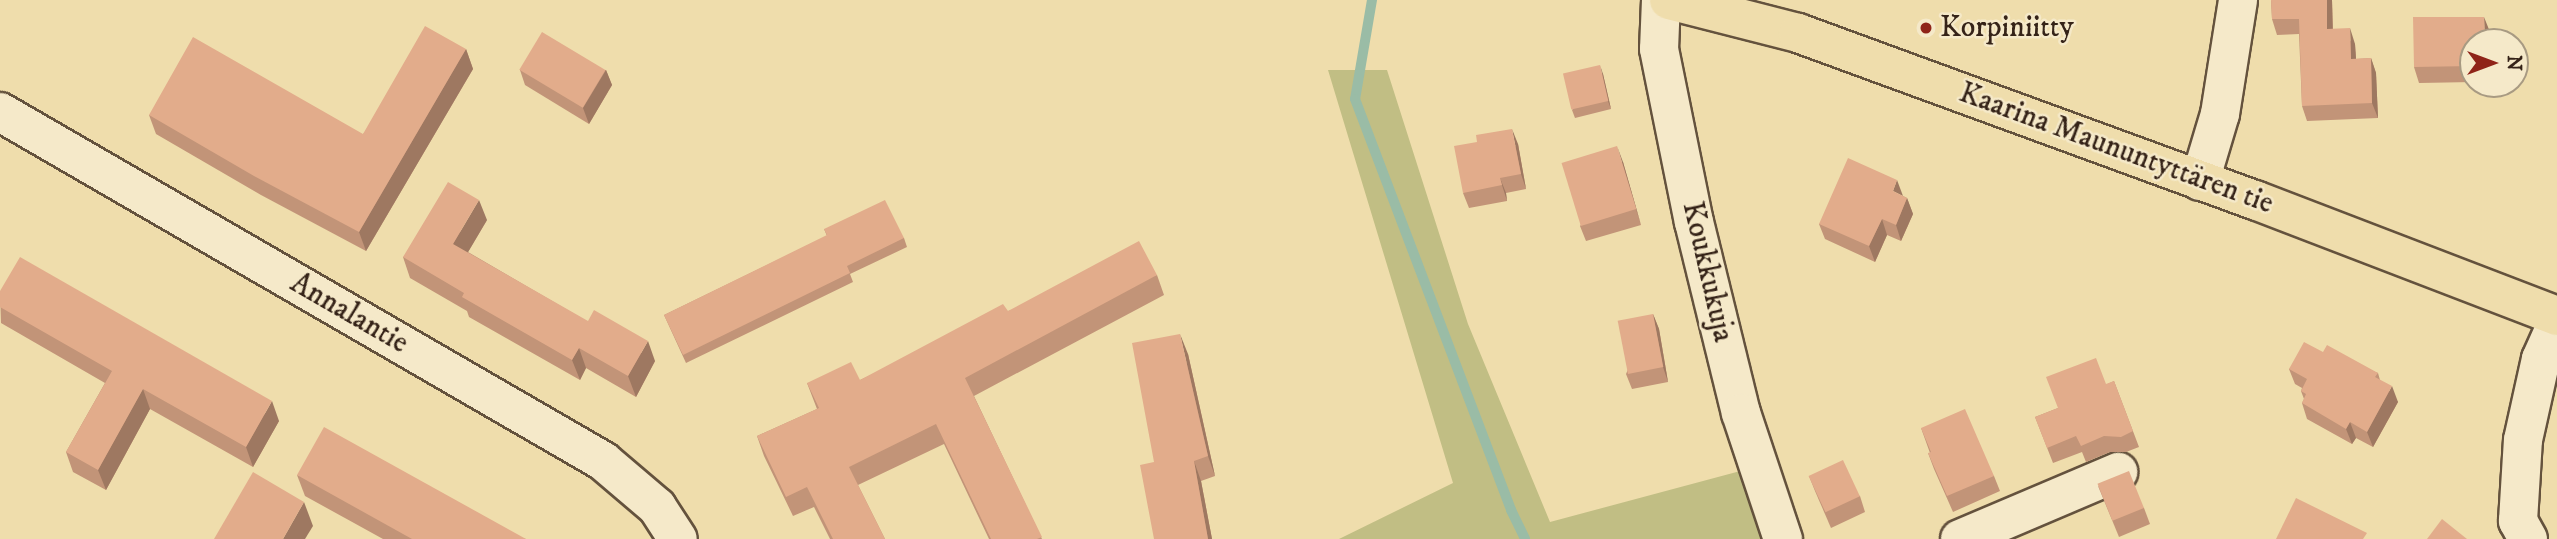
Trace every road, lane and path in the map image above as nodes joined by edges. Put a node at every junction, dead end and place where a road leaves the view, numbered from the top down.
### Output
1 (1661, 0) edge
2 (1668, 0) edge
3 (2238, 0) edge
4 (0, 112) edge
5 (2200, 181) junction
6 (2557, 316) edge
7 (2557, 323) edge
8 (2118, 472) dead end
9 (678, 539) edge
10 (1783, 539) edge
11 (1960, 539) edge
12 (2528, 539) edge

1 - 10 street, Koukkukuja
2 - 5 main road, Kaarina Maununtyttären tie
3 - 5 street
4 - 9 street, Annalantie
5 - 6 main road, Kaarina Maununtyttären tie
7 - 12 street
8 - 11 street

